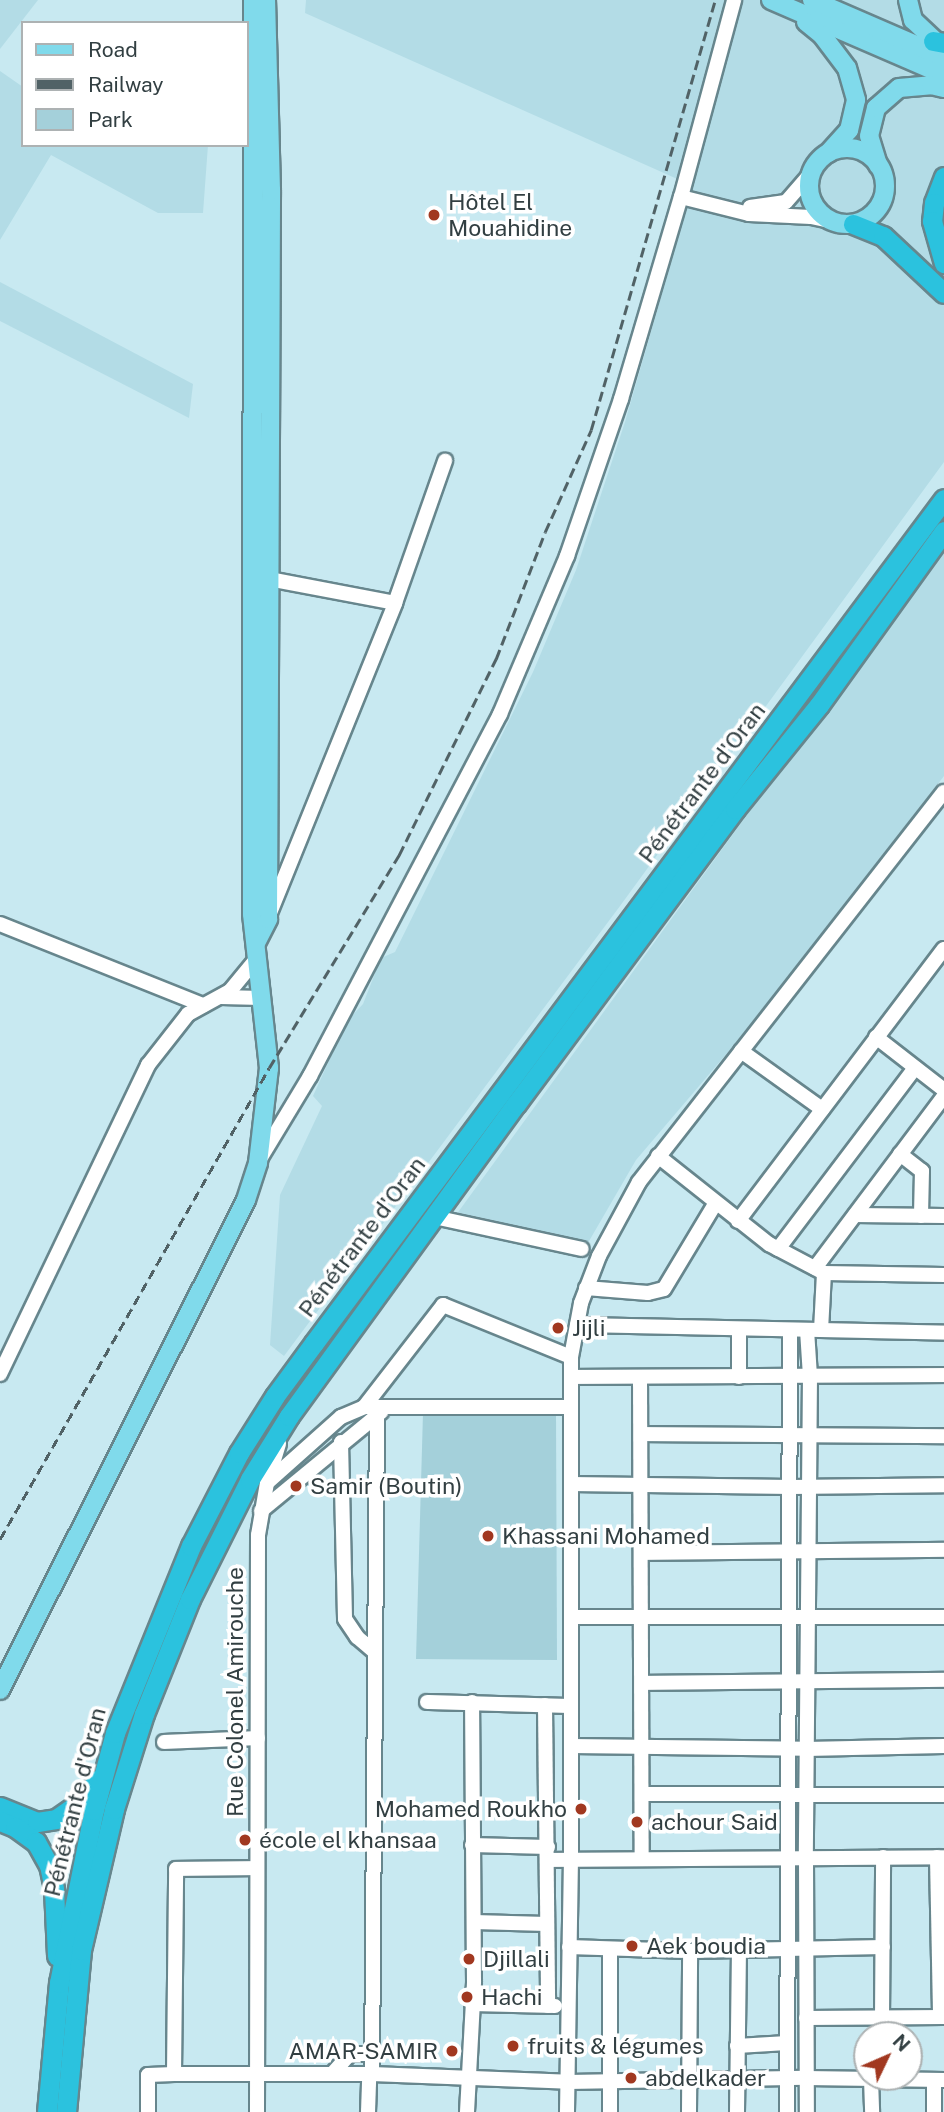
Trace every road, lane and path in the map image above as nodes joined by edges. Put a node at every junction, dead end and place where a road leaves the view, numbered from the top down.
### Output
1 (253, 0) edge
2 (266, 0) edge
3 (734, 0) edge
4 (812, 0) edge
5 (908, 0) edge
6 (778, 3) edge
7 (941, 48) edge
8 (944, 75) edge
9 (944, 88) edge
10 (826, 155) junction
11 (878, 165) junction
12 (811, 173) junction
13 (944, 177) edge
14 (263, 189) junction
15 (682, 193) junction
16 (844, 223) junction
17 (944, 264) edge
18 (944, 293) edge
19 (445, 461) dead end
20 (944, 483) edge
21 (944, 499) edge
22 (944, 531) edge
23 (261, 580) junction
24 (869, 598) junction
25 (395, 603) junction
26 (944, 792) edge
27 (268, 919) junction
28 (0, 924) edge
29 (944, 949) edge
30 (257, 950) junction
31 (222, 998) junction
32 (262, 998) junction
33 (202, 1005) junction
34 (876, 1037) junction
35 (741, 1051) junction
36 (915, 1068) junction
37 (944, 1093) edge
38 (822, 1109) junction
39 (900, 1154) junction
40 (658, 1156) junction
41 (258, 1163) junction
42 (715, 1204) junction
43 (855, 1215) junction
44 (921, 1216) junction
45 (944, 1216) edge
46 (434, 1217) junction
47 (738, 1221) junction
48 (582, 1249) dead end
49 (778, 1249) junction
50 (820, 1271) junction
51 (944, 1275) edge
52 (586, 1288) junction
53 (577, 1325) junction
54 (814, 1330) junction
55 (739, 1331) junction
56 (790, 1332) junction
57 (944, 1334) edge
58 (571, 1357) junction
59 (0, 1374) edge
60 (944, 1375) edge
61 (791, 1376) junction
62 (810, 1376) junction
63 (571, 1377) junction
64 (640, 1377) junction
65 (739, 1377) junction
66 (571, 1407) junction
67 (371, 1410) junction
68 (289, 1416) junction
69 (641, 1434) junction
70 (809, 1435) junction
71 (790, 1436) junction
72 (944, 1436) edge
73 (341, 1442) junction
74 (279, 1443) junction
75 (295, 1458) junction
76 (267, 1483) junction
77 (571, 1484) junction
78 (641, 1484) junction
79 (944, 1485) edge
80 (808, 1486) junction
81 (791, 1487) junction
82 (261, 1511) junction
83 (944, 1549) edge
84 (788, 1550) junction
85 (809, 1550) junction
86 (641, 1553) junction
87 (640, 1616) junction
88 (789, 1616) junction
89 (808, 1616) junction
90 (571, 1617) junction
91 (944, 1617) edge
92 (375, 1652) junction
93 (944, 1680) edge
94 (806, 1682) junction
95 (642, 1683) junction
96 (789, 1683) junction
97 (0, 1689) edge
98 (427, 1702) dead end
99 (472, 1702) junction
100 (545, 1705) junction
101 (571, 1706) junction
102 (114, 1733) junction
103 (258, 1738) junction
104 (164, 1742) dead end
105 (571, 1746) junction
106 (944, 1746) edge
107 (643, 1749) junction
108 (789, 1749) junction
109 (806, 1749) junction
110 (643, 1794) junction
111 (944, 1795) edge
112 (806, 1796) junction
113 (789, 1797) junction
114 (0, 1807) edge
115 (0, 1821) edge
116 (472, 1845) junction
117 (548, 1853) junction
118 (883, 1857) junction
119 (940, 1857) edge
120 (642, 1858) junction
121 (788, 1858) junction
122 (806, 1858) junction
123 (571, 1859) junction
124 (257, 1868) junction
125 (474, 1922) junction
126 (547, 1924) junction
127 (569, 1947) junction
128 (883, 1947) junction
129 (610, 1949) junction
130 (788, 1949) junction
131 (739, 1950) junction
132 (807, 1950) junction
133 (690, 1951) junction
134 (59, 1983) junction
135 (472, 2004) junction
136 (548, 2006) junction
137 (568, 2007) junction
138 (942, 2017) edge
139 (806, 2018) junction
140 (882, 2018) junction
141 (787, 2043) junction
142 (737, 2046) junction
143 (372, 2054) junction
144 (174, 2074) junction
145 (257, 2074) junction
146 (332, 2074) junction
147 (370, 2074) junction
148 (467, 2078) junction
149 (786, 2078) junction
150 (806, 2078) junction
151 (736, 2079) junction
152 (853, 2079) edge
153 (688, 2080) junction
154 (939, 2080) edge
155 (610, 2081) junction
156 (568, 2082) junction
157 (871, 2091) edge
158 (47, 2112) edge
159 (66, 2112) edge
160 (148, 2112) edge
161 (257, 2112) edge
162 (368, 2112) edge
163 (467, 2112) edge
164 (568, 2112) edge
165 (610, 2112) edge
166 (689, 2112) edge
167 (737, 2112) edge
168 (787, 2112) edge
169 (807, 2112) edge
170 (872, 2112) edge
171 (934, 2112) edge

1 - 14 main road
2 - 14 main road
3 - 15 street
4 - 7 main road
5 - 7 main road
6 - 8 main road
6 - 10 main road
9 - 11 main road
10 - 11 main road
10 - 12 main road
11 - 16 main road
12 - 15 street
12 - 16 main road
13 - 17 highway
14 - 23 main road
15 - 16 street
15 - 41 street
16 - 18 highway
19 - 25 street
20 - 24 highway
21 - 24 highway, Pénétrante d'Oran
22 - 46 highway, Pénétrante d'Oran
23 - 25 street
23 - 27 main road
23 - 30 main road
24 - 102 highway, Pénétrante d'Oran
25 - 27 street
26 - 35 street
27 - 30 main road
28 - 33 street
29 - 34 street
30 - 31 street
30 - 32 main road
31 - 32 street
31 - 33 street
32 - 41 main road
33 - 59 street
34 - 36 street
34 - 38 street
35 - 38 street
35 - 40 street
36 - 37 street
36 - 49 street
37 - 39 street
38 - 47 street
39 - 43 street
39 - 44 street
40 - 42 street
40 - 52 street
41 - 97 main road
42 - 47 street
42 - 52 street
43 - 44 street
43 - 50 street
44 - 45 street
46 - 48 street
46 - 68 highway, Pénétrante d'Oran
47 - 49 street
49 - 50 street
50 - 51 street
50 - 54 street
52 - 53 street
53 - 55 street
53 - 58 street
54 - 56 street
54 - 57 street
54 - 62 street
55 - 56 street
55 - 65 street
56 - 61 street
58 - 63 street
58 - 67 street
60 - 62 street
61 - 62 street
61 - 65 street
61 - 71 street
62 - 70 street
63 - 64 street
63 - 66 street
64 - 65 street
64 - 69 street
66 - 67 street
66 - 77 street
67 - 73 street
67 - 75 street
67 - 92 street
68 - 74 street, Rue Colonel Amirouche
68 - 159 highway, Pénétrante d'Oran
69 - 71 street
69 - 78 street
70 - 71 street
70 - 72 street
70 - 80 street
71 - 81 street
73 - 82 street
73 - 92 street
74 - 75 street
74 - 76 street, Rue Colonel Amirouche
75 - 76 street
76 - 82 street, Rue Colonel Amirouche
77 - 78 street
77 - 90 street
78 - 81 street
78 - 86 street
79 - 80 street
80 - 81 street
80 - 85 street
81 - 84 street
82 - 103 street, Rue Colonel Amirouche
83 - 85 street
84 - 85 street
84 - 86 street
84 - 88 street
85 - 89 street
86 - 87 street
87 - 88 street
87 - 90 street
87 - 95 street
88 - 89 street
88 - 96 street
89 - 91 street
89 - 94 street
90 - 101 street
92 - 143 street
93 - 94 street
94 - 96 street
94 - 109 street
95 - 96 street
95 - 107 street
96 - 108 street
98 - 99 street
99 - 100 street
99 - 116 street
100 - 101 street
100 - 117 street
101 - 105 street
102 - 114 highway
102 - 134 highway, Pénétrante d'Oran
103 - 104 street
103 - 124 street, Rue Colonel Amirouche
105 - 107 street
105 - 123 street
106 - 109 street
107 - 108 street
107 - 110 street
108 - 109 street
108 - 113 street
109 - 112 street
110 - 113 street
110 - 120 street
111 - 112 street
112 - 113 street
112 - 122 street
113 - 121 street
115 - 134 highway
116 - 117 street
116 - 125 street
117 - 123 street
117 - 126 street
118 - 119 street
118 - 122 street
118 - 128 street
119 - 138 street
120 - 121 street
120 - 123 street
121 - 122 street
121 - 130 street
122 - 132 street
123 - 127 street
124 - 144 street
124 - 145 street, Rue Colonel Amirouche
125 - 126 street
125 - 135 street
126 - 136 street
127 - 129 street
127 - 137 street
128 - 132 street
128 - 140 street
129 - 133 street
129 - 155 street
130 - 131 street
130 - 132 street
130 - 141 street
131 - 133 street
131 - 142 street
132 - 139 street
133 - 153 street
134 - 158 highway, Pénétrante d'Oran
135 - 136 street
135 - 148 street
136 - 137 street
137 - 156 street
138 - 140 street
139 - 140 street
139 - 150 street
141 - 142 street
141 - 149 street
142 - 151 street
143 - 146 street
143 - 147 street
144 - 145 street
144 - 160 street
145 - 146 street
145 - 161 street, Rue Colonel Amirouche
146 - 147 street
147 - 148 street
147 - 162 street
148 - 156 street
148 - 163 street
149 - 150 street
149 - 151 street
149 - 168 street
150 - 152 street
150 - 169 street
151 - 153 street
151 - 167 street
153 - 155 street
153 - 166 street
154 - 171 street
155 - 156 street
155 - 165 street
156 - 164 street
157 - 170 street

